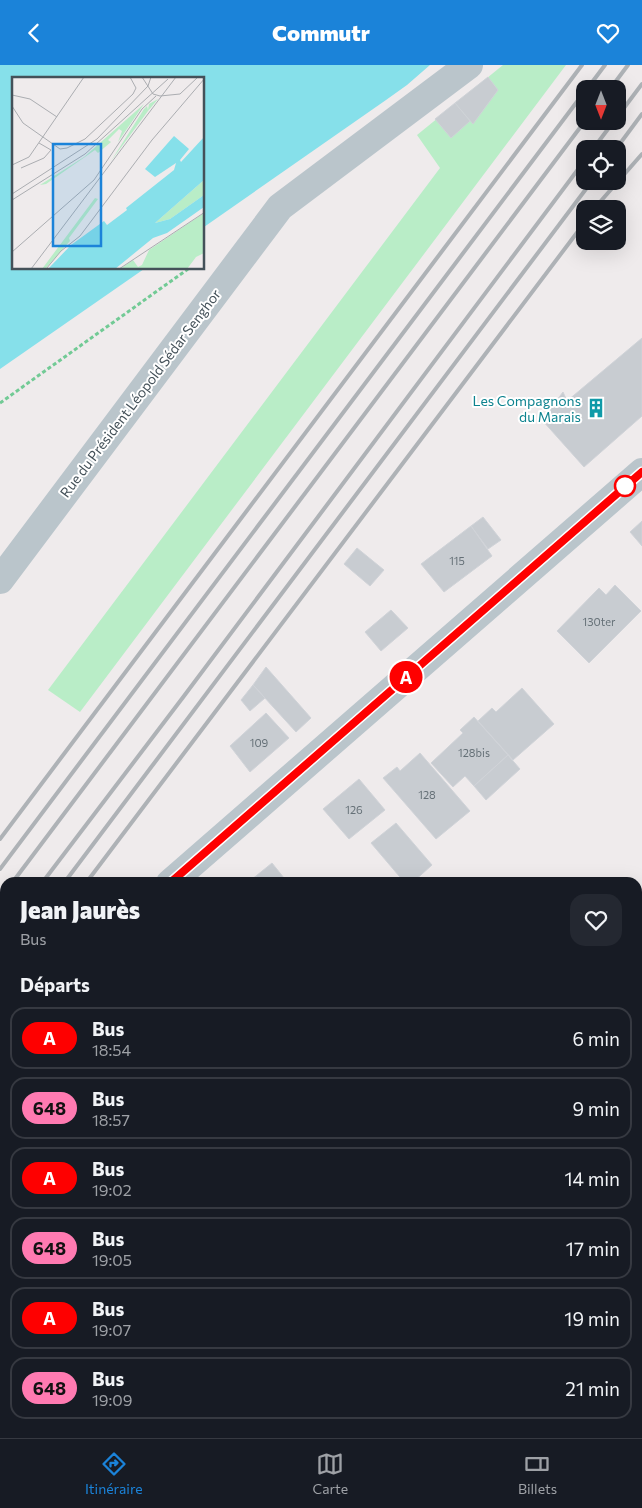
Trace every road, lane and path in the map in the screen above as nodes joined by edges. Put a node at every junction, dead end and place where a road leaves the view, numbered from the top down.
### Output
1 (469, 65) edge
2 (187, 270) edge
3 (0, 403) edge
4 (642, 472) edge
5 (0, 580) edge
6 (177, 877) edge

1 - 5 street, Rue du Président Léopold Sédar Senghor
2 - 3 path
4 - 6 street

